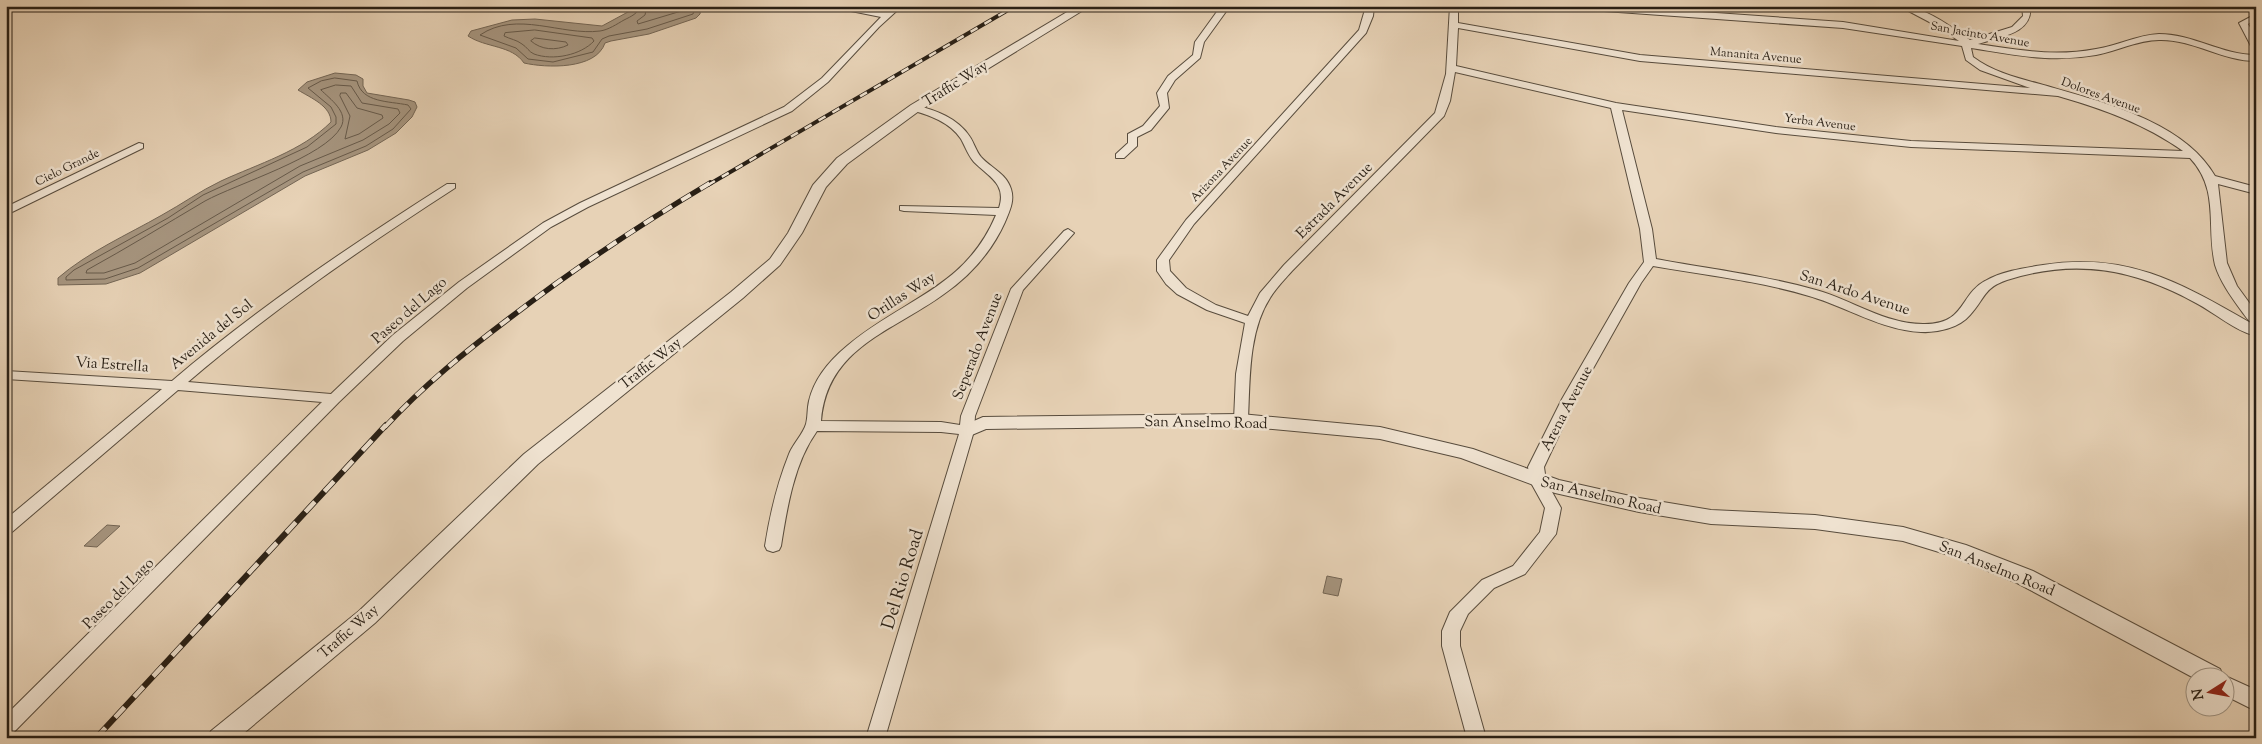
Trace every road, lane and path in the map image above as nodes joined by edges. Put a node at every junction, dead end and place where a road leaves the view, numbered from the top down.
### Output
1 (830, 6) edge
2 (898, 6) edge
3 (1085, 6) edge
4 (1226, 6) edge
5 (1370, 6) edge
6 (1454, 6) edge
7 (1576, 6) edge
8 (1903, 6) edge
9 (2026, 6) edge
10 (887, 15) junction
11 (2256, 17) edge
12 (1453, 25) junction
13 (1969, 44) junction
14 (2256, 46) edge
15 (2241, 58) junction
16 (2256, 58) edge
17 (2256, 63) edge
18 (1452, 68) junction
19 (2059, 93) junction
20 (1616, 106) junction
21 (915, 108) junction
22 (139, 146) dead end
23 (2192, 155) junction
24 (1120, 156) dead end
25 (2212, 179) junction
26 (452, 186) dead end
27 (2256, 191) edge
28 (904, 208) dead end
29 (6, 212) edge
30 (1003, 212) junction
31 (1068, 232) dead end
32 (1650, 262) junction
33 (1252, 321) junction
34 (2256, 321) edge
35 (2256, 332) edge
36 (6, 374) edge
37 (174, 385) junction
38 (334, 399) junction
39 (1241, 420) junction
40 (813, 426) junction
41 (967, 431) junction
42 (1538, 481) junction
43 (6, 528) edge
44 (773, 546) dead end
45 (2193, 666) edge
46 (2234, 689) edge
47 (2256, 701) edge
48 (6, 727) edge
49 (220, 738) edge
50 (875, 738) edge
51 (1476, 738) edge

1 - 10 street
2 - 10 street, Paseo del Lago
3 - 21 street, Traffic Way
4 - 24 street
5 - 33 street, Arizona Avenue
6 - 12 street, Estrada Avenue
7 - 13 street, San Jacinto Avenue
8 - 13 street
9 - 13 street
10 - 38 street, Paseo del Lago
11 - 14 street
12 - 18 street, Estrada Avenue
12 - 19 street, Mananita Avenue
13 - 15 street, San Jacinto Avenue
13 - 19 street, Dolores Avenue
15 - 16 street, San Jacinto Avenue
15 - 17 street
18 - 20 street, Yerba Avenue
18 - 33 street, Estrada Avenue
19 - 23 street, Dolores Avenue
20 - 23 street, Yerba Avenue
20 - 32 street
21 - 30 street, Orillas Way
21 - 49 street, Traffic Way
22 - 29 street, Cielo Grande
23 - 25 street, Dolores Avenue
25 - 27 street
25 - 34 street
26 - 37 street, Avenida del Sol
28 - 30 street
30 - 40 street, Orillas Way
31 - 41 street, Seperado Avenue
32 - 35 street, San Ardo Avenue
32 - 42 street, Arena Avenue
33 - 39 street, Estrada Avenue
36 - 37 street, Via Estrella
37 - 38 street, Via Estrella
37 - 43 street, Avenida del Sol
38 - 48 street, Paseo del Lago
39 - 41 street, San Anselmo Road
39 - 42 street, San Anselmo Road
40 - 41 street
40 - 44 street, Orillas Way
41 - 50 street, Del Rio Road
42 - 45 street, San Anselmo Road
42 - 51 street
46 - 47 street

